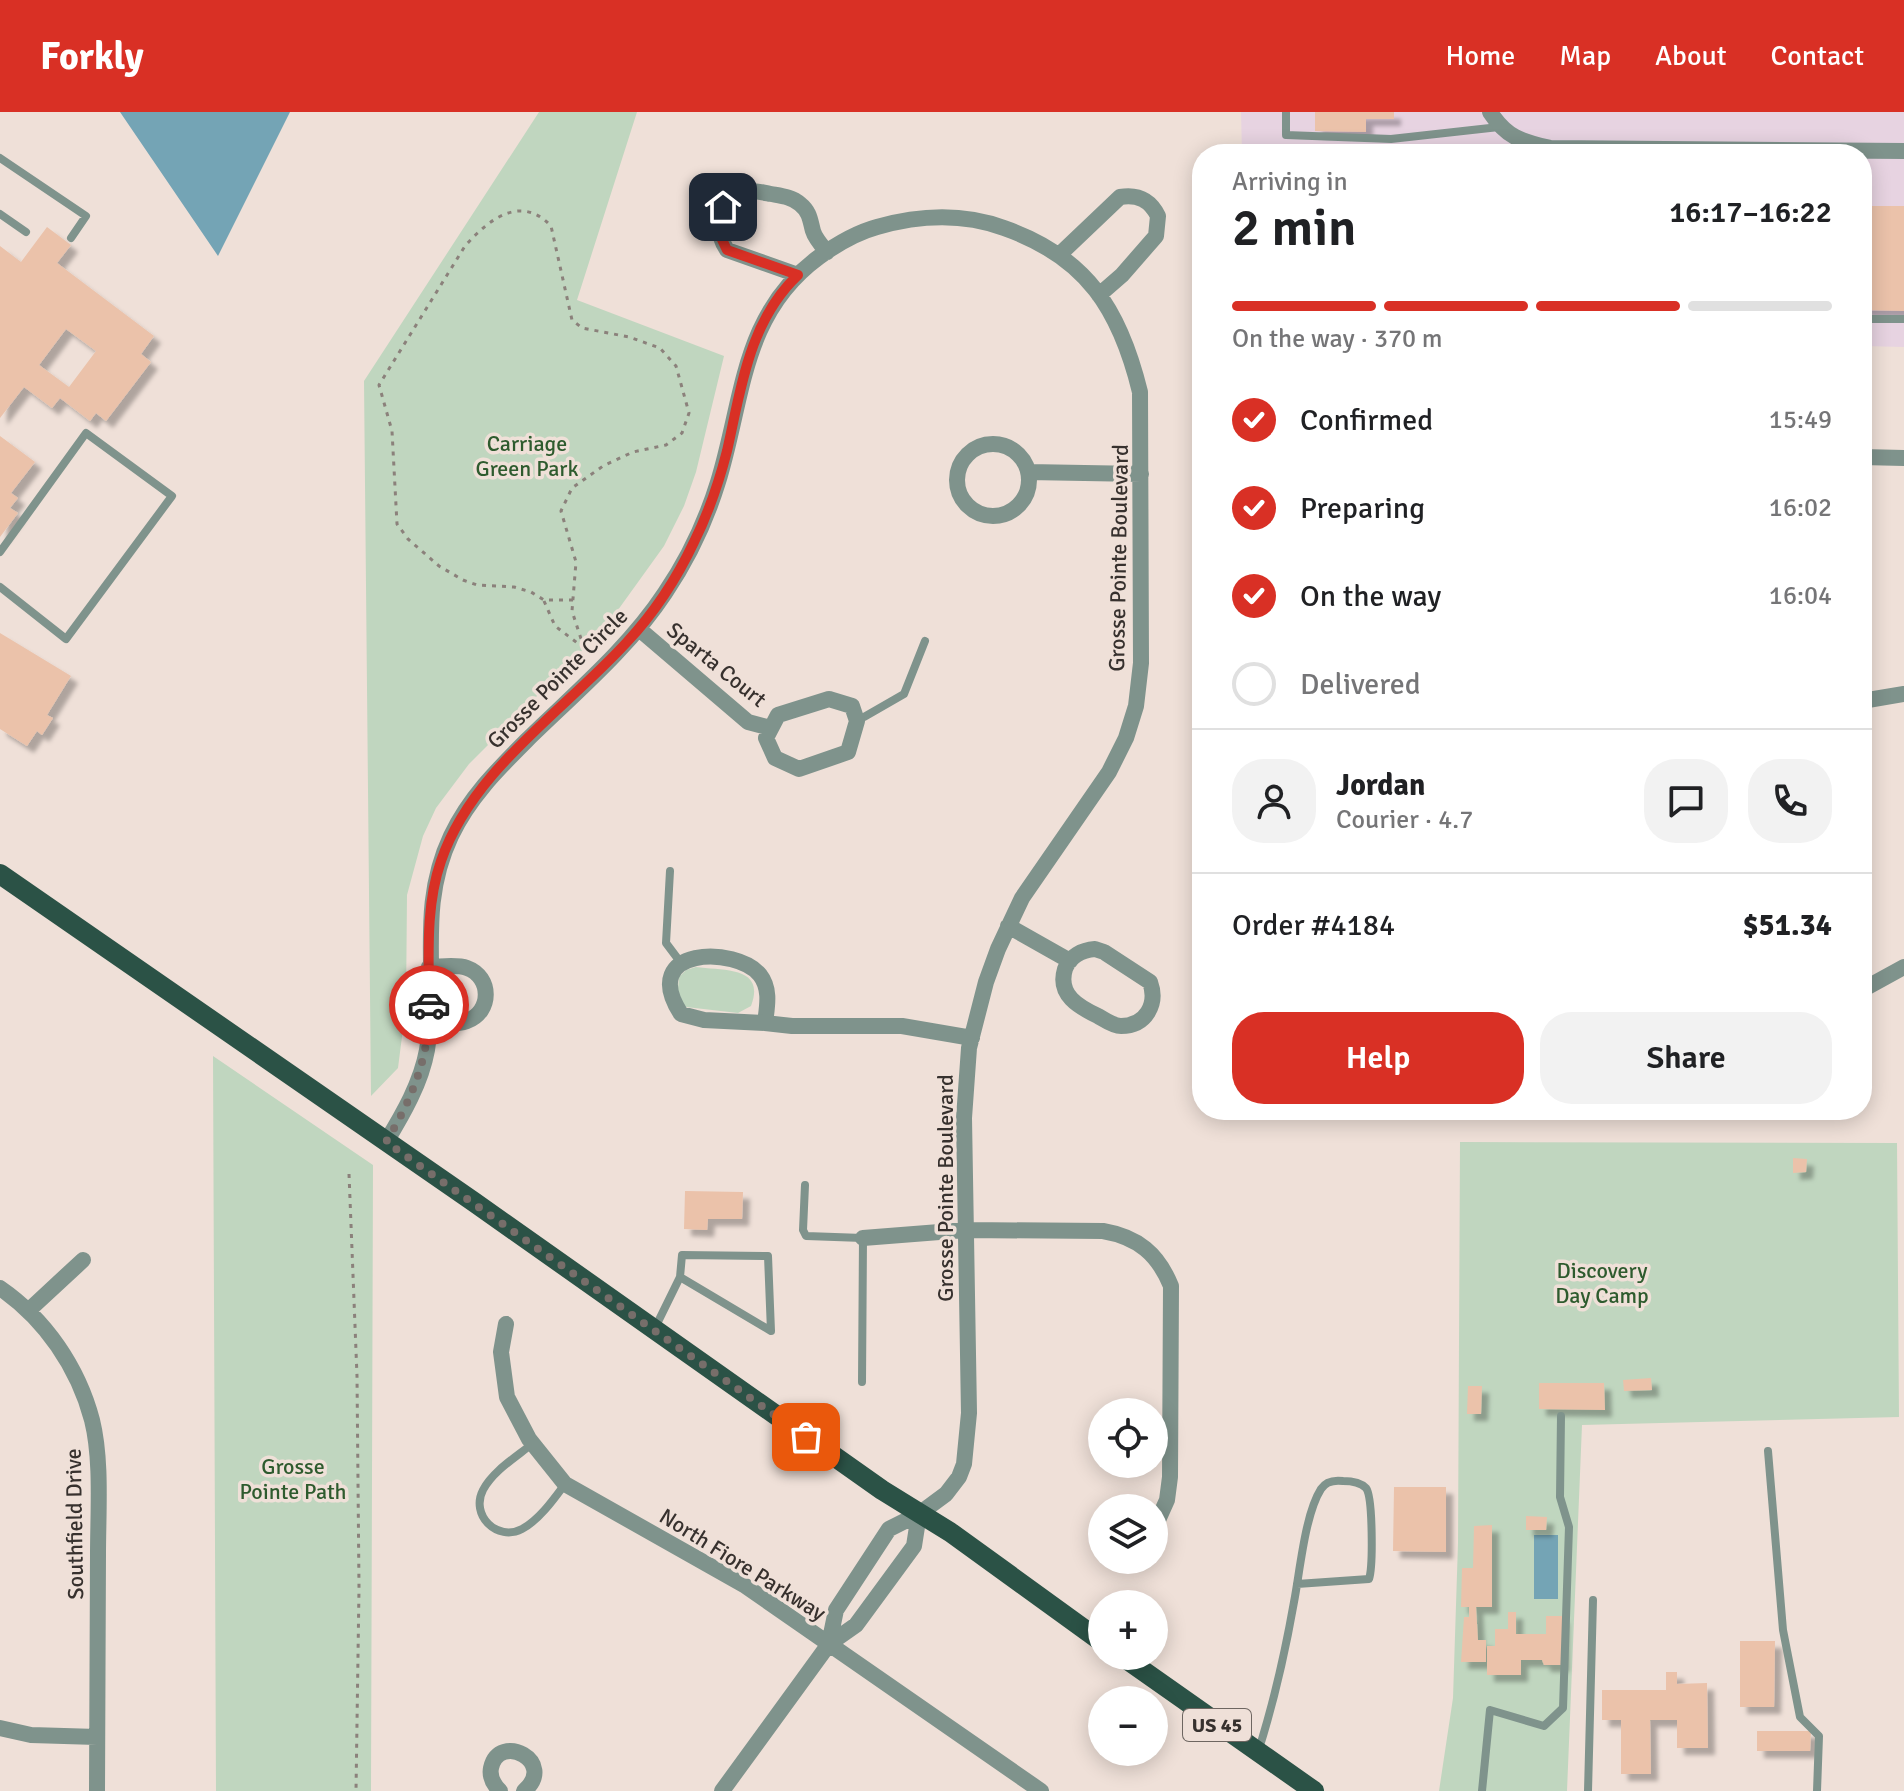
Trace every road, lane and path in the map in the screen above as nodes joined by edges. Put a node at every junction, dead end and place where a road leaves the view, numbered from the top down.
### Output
1 (1286, 112) edge
2 (1490, 112) edge
3 (1508, 138) edge
4 (1531, 144) edge
5 (1872, 151) edge
6 (1904, 151) edge
7 (0, 158) edge
8 (0, 214) edge
9 (26, 232) dead end
10 (71, 238) dead end
11 (827, 252) junction
12 (1059, 255) junction
13 (798, 275) junction
14 (1083, 277) joint
15 (1099, 295) junction
16 (1872, 319) edge
17 (1904, 319) edge
18 (1872, 457) edge
19 (1904, 458) edge
20 (1028, 472) junction
21 (1141, 474) junction
22 (0, 552) edge
23 (0, 587) edge
24 (544, 600) junction
25 (573, 600) junction
26 (639, 629) junction
27 (925, 641) dead end
28 (1904, 694) edge
29 (1872, 699) edge
30 (856, 718) junction
31 (771, 728) junction
32 (670, 871) dead end
33 (0, 874) edge
34 (1008, 926) junction
35 (1070, 961) junction
36 (681, 963) junction
37 (429, 967) junction
38 (1904, 967) edge
39 (1872, 985) edge
40 (765, 1023) junction
41 (429, 1024) junction
42 (972, 1038) junction
43 (386, 1142) junction
44 (349, 1174) dead end
45 (805, 1185) dead end
46 (965, 1230) junction
47 (863, 1238) junction
48 (83, 1260) dead end
49 (680, 1277) junction
50 (0, 1288) edge
51 (28, 1311) junction
52 (506, 1324) dead end
53 (654, 1330) junction
54 (862, 1382) dead end
55 (1561, 1416) dead end
56 (532, 1444) junction
57 (1768, 1451) dead end
58 (565, 1484) junction
59 (1168, 1494) edge
60 (919, 1514) junction
61 (1297, 1584) junction
62 (1593, 1600) dead end
63 (1088, 1632) edge
64 (829, 1644) junction
65 (1142, 1670) edge
66 (0, 1728) edge
67 (97, 1737) junction
68 (1257, 1752) junction
69 (97, 1791) edge
70 (356, 1791) edge
71 (500, 1791) edge
72 (524, 1791) edge
73 (722, 1791) edge
74 (1041, 1791) edge
75 (1314, 1791) edge
76 (1482, 1791) edge
77 (1588, 1791) edge
78 (1817, 1791) edge

1 - 3 lane
2 - 3 street
3 - 4 street
5 - 6 street
7 - 10 lane
8 - 9 lane
11 - 12 street, Grosse Pointe Circle
11 - 13 street, Grosse Pointe Circle
11 - 13 street
12 - 14 street, Grosse Pointe Circle
12 - 15 street
13 - 26 street, Grosse Pointe Circle
14 - 15 street, Grosse Pointe Boulevard
15 - 21 street, Grosse Pointe Boulevard
16 - 17 lane
18 - 19 street
20 - 20 street
20 - 21 street
21 - 34 street, Grosse Pointe Boulevard
22 - 23 lane
24 - 25 path
24 - 25 path
24 - 25 path
26 - 31 street, Sparta Court
26 - 37 street, Grosse Pointe Circle
27 - 30 lane
28 - 29 street
30 - 31 street, Sparta Court
30 - 31 street, Sparta Court
32 - 36 lane
33 - 43 main road
34 - 35 street
34 - 42 street, Grosse Pointe Boulevard
35 - 35 street
36 - 40 street
36 - 40 street
37 - 41 street, Grosse Pointe Circle
37 - 41 street
38 - 39 street
40 - 42 street
41 - 43 street, Grosse Pointe Circle
42 - 46 street, Grosse Pointe Boulevard
43 - 53 main road
44 - 70 path
45 - 47 lane
46 - 47 street
46 - 59 street
46 - 60 street, Grosse Pointe Boulevard
47 - 54 lane
48 - 51 street
49 - 49 lane
49 - 53 lane
50 - 51 street, Southfield Drive
51 - 67 street, Southfield Drive
52 - 56 street, North Fiore Parkway
53 - 60 main road
55 - 76 lane
56 - 58 street, North Fiore Parkway
56 - 58 lane
57 - 78 lane
58 - 64 street, North Fiore Parkway
60 - 63 main road
60 - 64 street, Grosse Pointe Boulevard
60 - 64 street, Grosse Pointe Boulevard
61 - 61 lane
61 - 68 lane
62 - 77 lane
64 - 73 street, Grosse Pointe Boulevard
64 - 74 street, North Fiore Parkway
65 - 68 main road, US 45
66 - 67 street
67 - 69 street, Southfield Drive
68 - 75 main road, US 45
71 - 72 street

